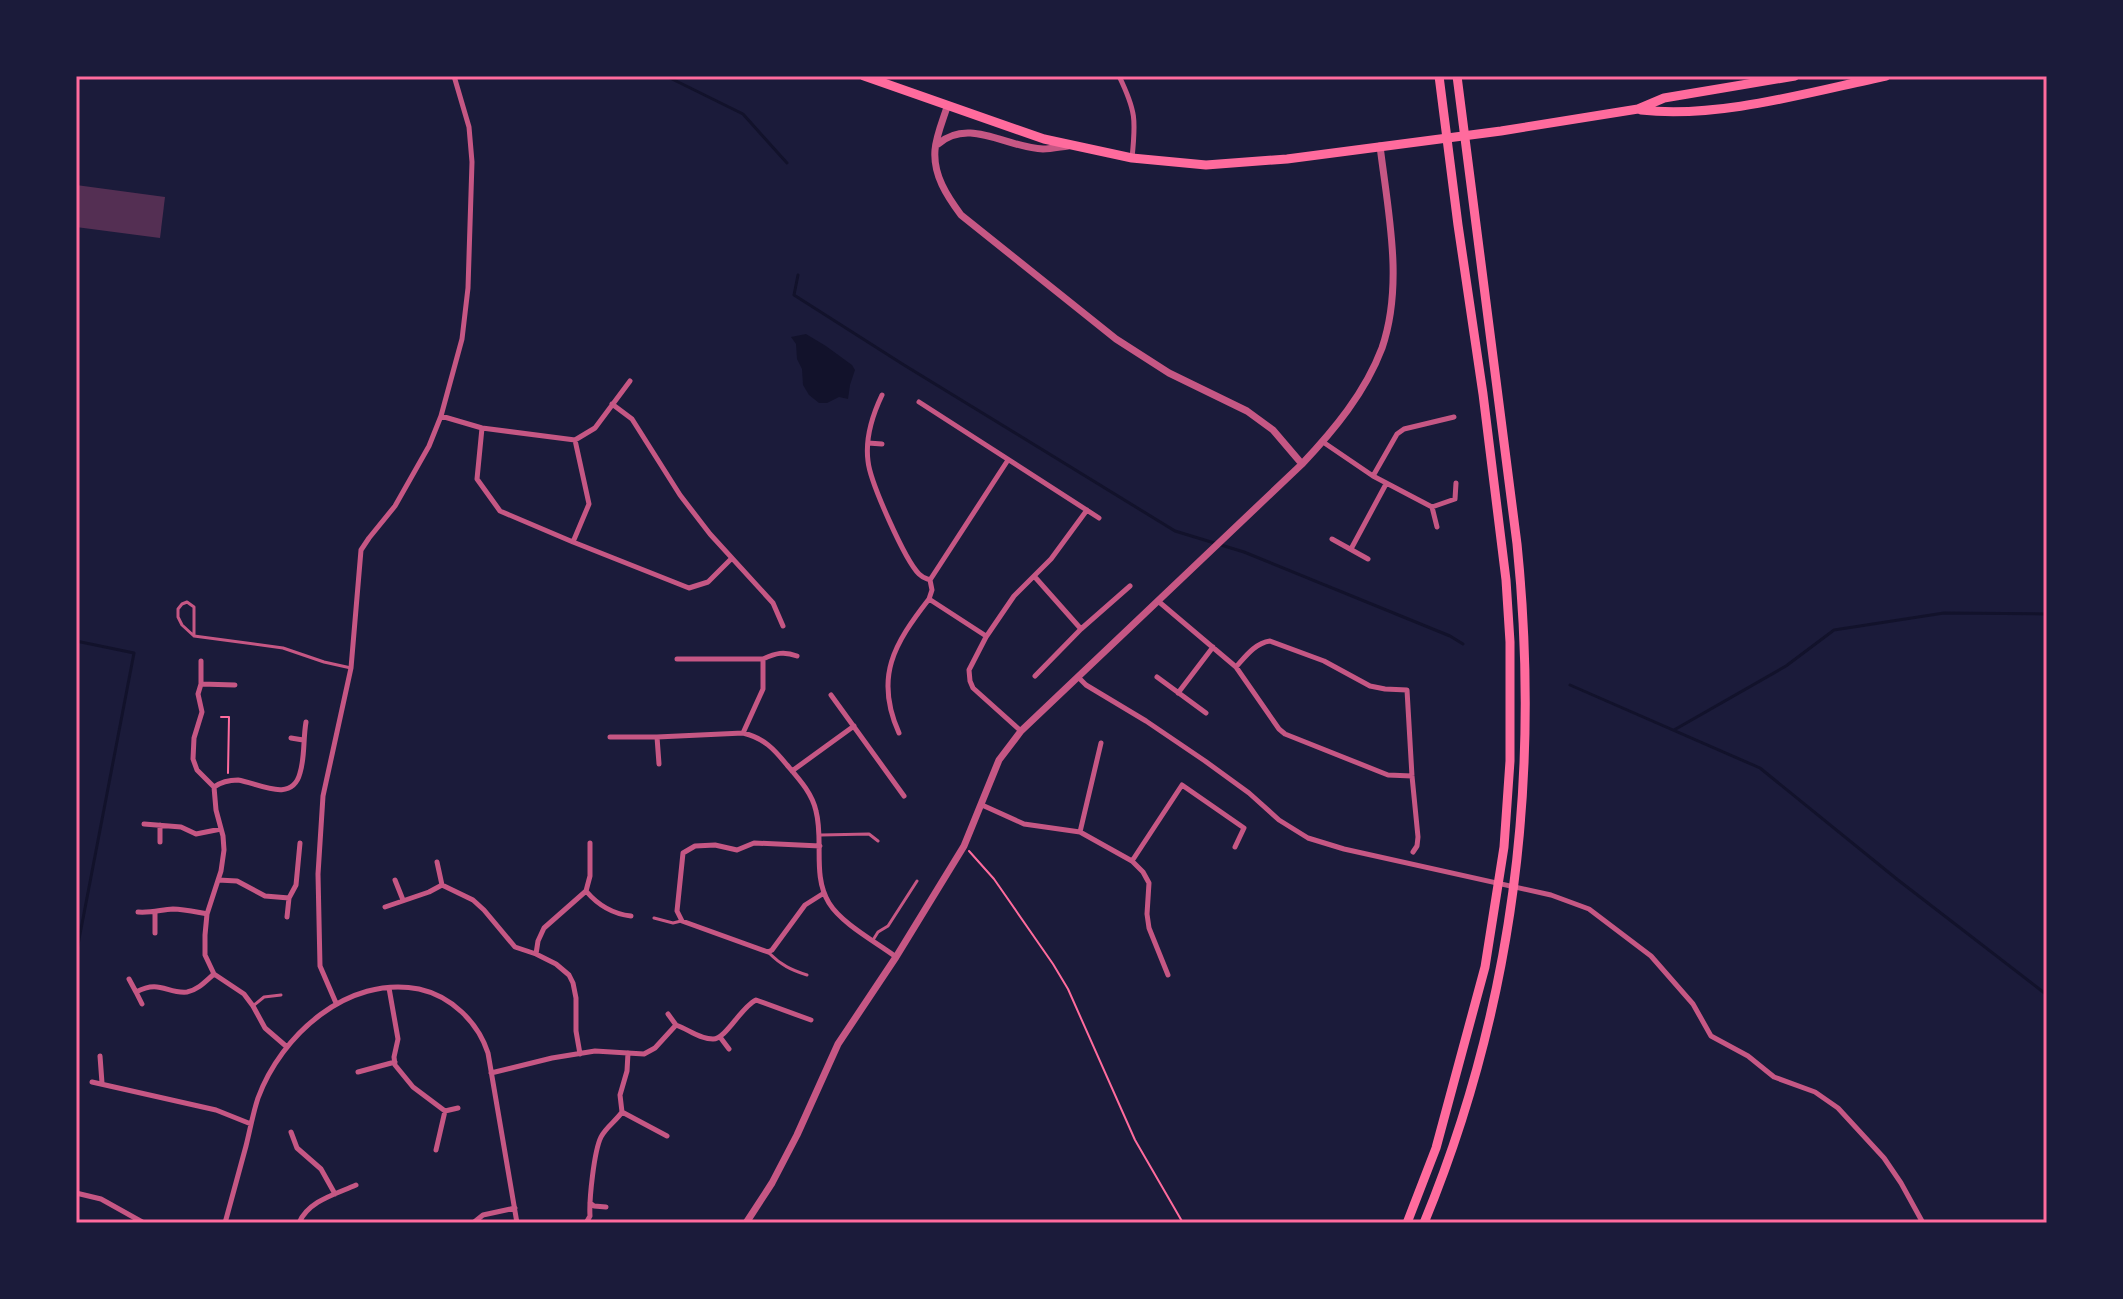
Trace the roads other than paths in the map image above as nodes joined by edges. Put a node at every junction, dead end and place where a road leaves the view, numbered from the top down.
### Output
1 (454, 76) edge
2 (864, 76) edge
3 (1119, 76) edge
4 (1439, 76) edge
5 (1457, 76) edge
6 (1795, 76) edge
7 (1886, 76) edge
8 (947, 107) junction
9 (1638, 109) junction
10 (1070, 145) junction
11 (936, 146) junction
12 (1380, 146) junction
13 (1132, 158) junction
14 (630, 381) dead end
15 (882, 395) dead end
16 (919, 402) dead end
17 (612, 404) junction
18 (441, 416) junction
19 (1454, 417) dead end
20 (482, 428) junction
21 (575, 440) junction
22 (1323, 442) junction
23 (868, 443) junction
24 (882, 444) dead end
25 (1008, 460) junction
26 (1302, 464) junction
27 (1373, 476) junction
28 (1456, 483) dead end
29 (1386, 484) junction
30 (1432, 507) junction
31 (1087, 510) junction
32 (1099, 518) dead end
33 (1437, 527) dead end
34 (1332, 539) dead end
35 (573, 542) junction
36 (1351, 549) junction
37 (732, 558) junction
38 (1368, 559) dead end
39 (1034, 576) junction
40 (930, 580) junction
41 (1130, 586) dead end
42 (929, 599) junction
43 (1158, 600) junction
44 (783, 626) dead end
45 (1081, 629) junction
46 (194, 636) junction
47 (986, 637) junction
48 (1213, 647) junction
49 (797, 656) dead end
50 (677, 659) dead end
51 (763, 659) junction
52 (201, 661) dead end
53 (1236, 667) junction
54 (351, 668) junction
55 (1035, 676) dead end
56 (1078, 677) junction
57 (1157, 677) dead end
58 (201, 684) junction
59 (235, 685) dead end
60 (1178, 693) junction
61 (831, 695) dead end
62 (1206, 713) dead end
63 (306, 722) dead end
64 (854, 726) junction
65 (1021, 731) junction
66 (743, 733) junction
67 (899, 733) dead end
68 (610, 737) dead end
69 (657, 737) junction
70 (291, 738) dead end
71 (303, 740) junction
72 (1101, 743) dead end
73 (659, 764) dead end
74 (792, 771) junction
75 (1412, 776) junction
76 (214, 787) junction
77 (904, 796) dead end
78 (982, 805) junction
79 (144, 824) dead end
80 (160, 825) junction
81 (221, 829) junction
82 (1080, 832) junction
83 (818, 835) junction
84 (878, 841) dead end
85 (160, 842) dead end
86 (300, 843) dead end
87 (590, 843) dead end
88 (820, 846) junction
89 (1235, 847) dead end
90 (1413, 852) dead end
91 (1132, 861) junction
92 (437, 862) dead end
93 (218, 880) junction
94 (395, 880) dead end
95 (917, 881) dead end
96 (442, 885) junction
97 (586, 891) junction
98 (824, 893) junction
99 (289, 898) junction
100 (403, 900) junction
101 (385, 907) dead end
102 (138, 912) dead end
103 (155, 913) junction
104 (207, 914) junction
105 (631, 916) dead end
106 (287, 917) dead end
107 (654, 918) dead end
108 (682, 921) junction
109 (155, 933) dead end
110 (873, 940) junction
111 (768, 952) junction
112 (536, 954) junction
113 (896, 957) junction
114 (214, 974) junction
115 (807, 975) dead end
116 (1168, 975) dead end
117 (129, 979) dead end
118 (389, 988) junction
119 (136, 992) junction
120 (281, 995) dead end
121 (336, 1003) junction
122 (142, 1004) dead end
123 (253, 1006) junction
124 (668, 1014) dead end
125 (811, 1020) dead end
126 (676, 1025) junction
127 (720, 1037) junction
128 (287, 1047) junction
129 (729, 1049) dead end
130 (628, 1053) junction
131 (580, 1054) junction
132 (100, 1056) dead end
133 (395, 1062) junction
134 (358, 1072) dead end
135 (491, 1073) junction
136 (92, 1082) dead end
137 (102, 1083) junction
138 (458, 1108) dead end
139 (445, 1111) junction
140 (622, 1112) junction
141 (251, 1124) junction
142 (291, 1132) dead end
143 (667, 1136) dead end
144 (436, 1150) dead end
145 (356, 1185) dead end
146 (76, 1193) edge
147 (335, 1194) junction
148 (590, 1203) junction
149 (606, 1207) dead end
150 (515, 1208) junction
151 (144, 1223) edge
152 (225, 1223) edge
153 (299, 1223) edge
154 (473, 1223) edge
155 (517, 1223) edge
156 (586, 1223) edge
157 (746, 1223) edge
158 (1407, 1223) edge
159 (1424, 1223) edge
160 (1923, 1223) edge

1 - 18 street
2 - 8 main road
3 - 13 street
4 - 158 main road
5 - 159 main road
6 - 9 main road
7 - 9 main road
8 - 10 main road
8 - 11 street
9 - 12 main road
10 - 11 street
10 - 13 main road
11 - 26 street
12 - 13 main road
12 - 22 street
14 - 17 street
15 - 23 street
16 - 25 street
17 - 21 street
17 - 37 street
18 - 20 street
18 - 54 street
19 - 27 street
20 - 21 street
20 - 35 street
21 - 35 street
22 - 26 street
22 - 27 street
23 - 24 street
23 - 40 street
25 - 31 street
25 - 40 street
26 - 43 street
27 - 29 street
28 - 30 street
29 - 30 street
29 - 36 street
30 - 33 street
31 - 32 street
31 - 39 street
34 - 36 street
35 - 37 street
36 - 38 street
37 - 44 street
39 - 45 street
39 - 47 street
40 - 42 street
41 - 45 street
42 - 47 street
42 - 67 street
43 - 48 street
43 - 56 street
45 - 55 street
46 - 46 lane
46 - 54 lane
47 - 65 street
48 - 53 street
48 - 60 street
49 - 51 street
50 - 51 street
51 - 66 street
52 - 58 street
53 - 75 street
53 - 75 street
54 - 121 street
56 - 65 street
56 - 160 street
57 - 60 street
58 - 59 street
58 - 76 street
60 - 62 street
61 - 64 street
63 - 71 street
64 - 74 street
64 - 77 street
65 - 78 street
66 - 69 street
66 - 74 street
68 - 69 street
69 - 73 street
70 - 71 street
71 - 76 street
72 - 82 street
74 - 83 street
75 - 90 street
76 - 81 street
78 - 82 street
78 - 113 street
79 - 80 street
80 - 81 street
80 - 85 street
81 - 93 street
82 - 91 street
83 - 84 lane
83 - 88 street
86 - 99 street
87 - 97 street
88 - 98 street
88 - 108 street
89 - 91 street
91 - 116 street
92 - 96 street
93 - 99 street
93 - 104 street
94 - 100 street
95 - 110 lane
96 - 100 street
96 - 112 street
97 - 105 street
97 - 112 street
98 - 110 street
98 - 111 street
99 - 106 street
100 - 101 street
102 - 103 street
103 - 104 street
103 - 109 street
104 - 114 street
107 - 108 lane
108 - 111 street
110 - 113 street
111 - 115 lane
112 - 131 street
113 - 157 street
114 - 119 street
114 - 123 street
117 - 119 street
118 - 121 street
118 - 133 street
118 - 135 street
119 - 122 street
120 - 123 lane
121 - 128 street
123 - 128 street
124 - 126 street
125 - 127 street
126 - 127 street
126 - 130 street
127 - 129 street
128 - 141 street
130 - 131 street
130 - 140 street
131 - 135 street
132 - 137 street
133 - 134 street
133 - 139 street
135 - 150 street
136 - 137 street
137 - 141 street
138 - 139 street
139 - 144 street
140 - 143 street
140 - 148 street
141 - 152 street
142 - 147 street
145 - 147 street
146 - 151 street
147 - 153 street
148 - 149 street
148 - 156 street
150 - 154 street
150 - 155 street

